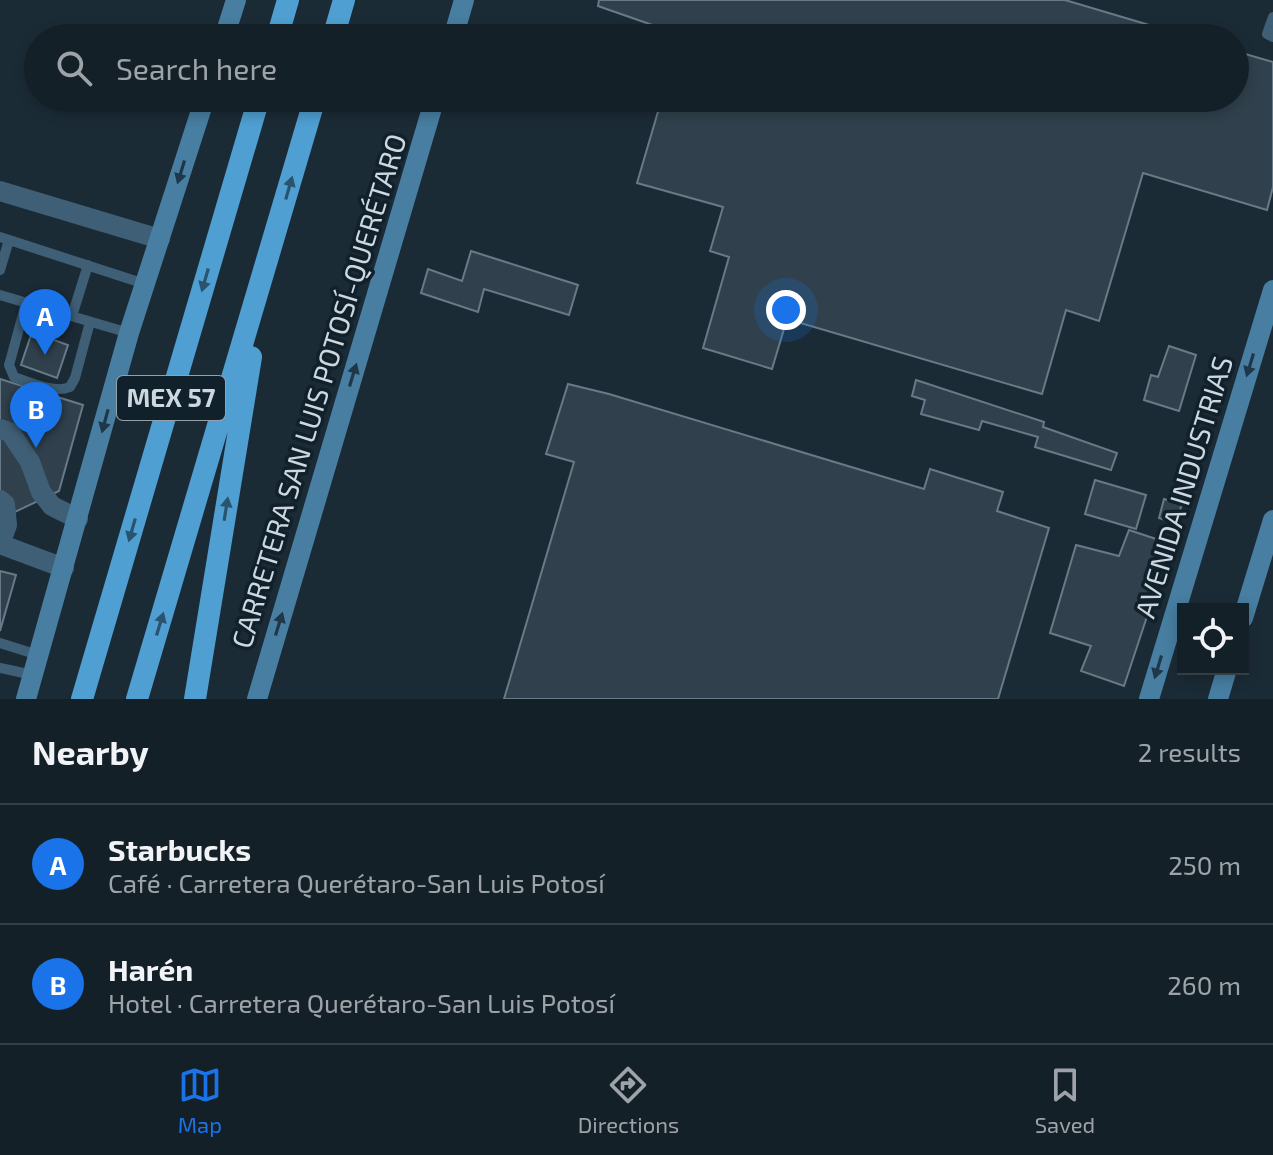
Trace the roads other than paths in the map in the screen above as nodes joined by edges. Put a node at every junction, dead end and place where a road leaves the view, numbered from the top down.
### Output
1 (236, 0) edge
2 (288, 0) edge
3 (344, 0) edge
4 (464, 0) edge
5 (1273, 17) edge
6 (228, 24) edge
7 (281, 24) edge
8 (337, 24) edge
9 (457, 24) edge
10 (1273, 37) edge
11 (201, 112) edge
12 (255, 112) edge
13 (311, 112) edge
14 (431, 112) edge
15 (0, 191) edge
16 (4, 238) edge
17 (160, 239) junction
18 (267, 263) junction
19 (88, 265) junction
20 (0, 270) edge
21 (145, 284) junction
22 (1273, 290) edge
23 (0, 295) edge
24 (26, 303) junction
25 (72, 316) junction
26 (90, 322) junction
27 (129, 333) junction
28 (0, 429) edge
29 (0, 500) edge
30 (78, 519) junction
31 (1273, 520) edge
32 (64, 568) junction
33 (1248, 603) edge
34 (0, 643) edge
35 (36, 665) junction
36 (0, 668) edge
37 (1225, 675) edge
38 (26, 699) edge
39 (82, 699) edge
40 (137, 699) edge
41 (195, 699) edge
42 (257, 699) edge
43 (1149, 699) edge
44 (1218, 699) edge

1 - 6 main road
2 - 7 highway
3 - 8 highway
4 - 9 main road
5 - 10 lane
11 -> 17 main road
12 -> 39 highway, MEX 57
18 -> 13 highway, MEX 57
42 -> 14 main road, CARRETERA SAN LUIS POTOSÍ-QUERÉTARO
15 - 17 street
16 - 19 lane
16 - 20 lane
17 - 21 main road
40 -> 18 highway, MEX 57
41 -> 18 highway
19 - 21 lane
19 - 25 lane
21 - 27 main road
22 -> 43 main road, AVENIDA INDUSTRIAS
23 - 24 lane
24 - 25 lane
24 - 26 lane
25 - 26 lane
26 - 27 lane
27 -> 30 main road
28 - 30 street
29 - 32 street
30 - 32 main road
31 - 33 main road
32 - 35 main road
34 - 35 lane
35 - 36 lane
35 - 38 main road
37 - 44 main road

